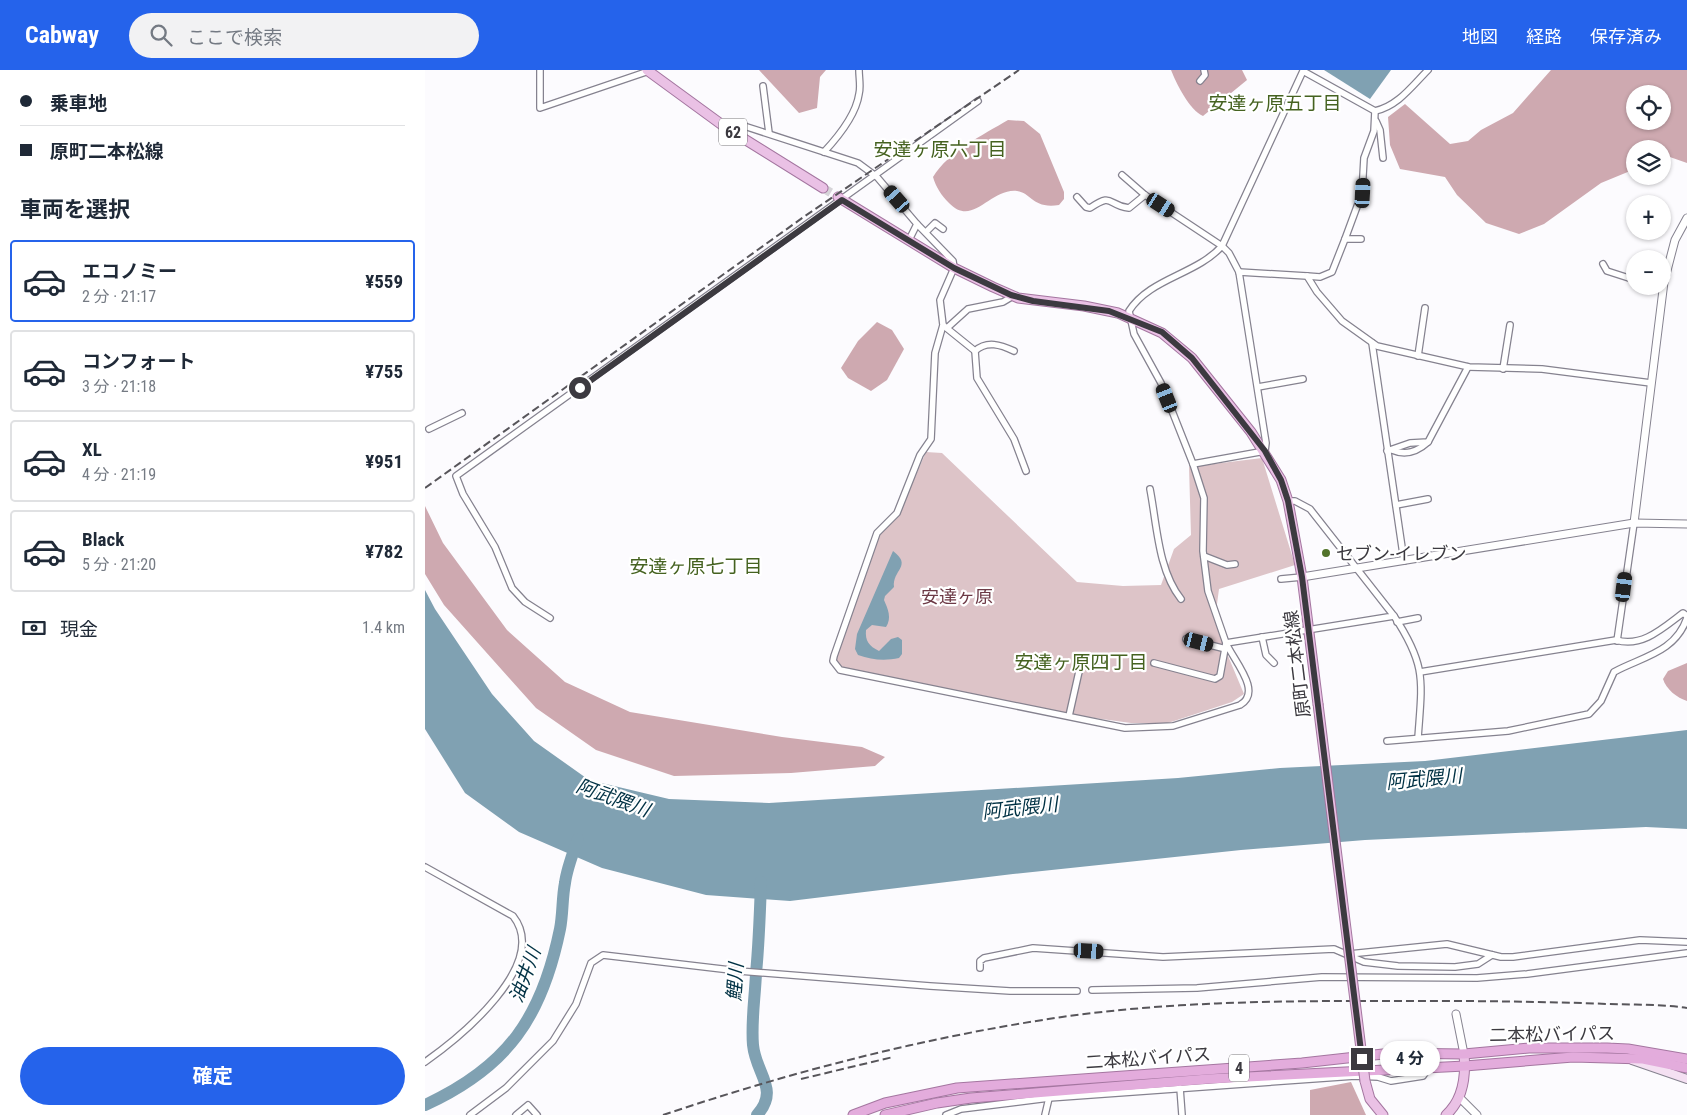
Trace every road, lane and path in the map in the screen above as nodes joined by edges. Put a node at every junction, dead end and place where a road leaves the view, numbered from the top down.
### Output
1 (540, 70) edge
2 (859, 70) edge
3 (1204, 70) edge
4 (1302, 70) edge
5 (1428, 70) edge
6 (648, 71) edge
7 (1200, 80) dead end
8 (763, 86) dead end
9 (978, 101) dead end
10 (1375, 111) junction
11 (1376, 120) junction
12 (725, 127) junction
13 (769, 133) junction
14 (824, 152) junction
15 (1383, 158) dead end
16 (875, 175) junction
17 (1122, 176) dead end
18 (823, 188) tunnel mouth
19 (1145, 195) junction
20 (1077, 197) dead end
21 (840, 198) junction
22 (1687, 218) edge
23 (917, 224) junction
24 (943, 229) dead end
25 (925, 232) junction
26 (1345, 239) junction
27 (909, 240) junction
28 (1361, 240) dead end
29 (1222, 246) junction
30 (1671, 250) edge
31 (1603, 264) dead end
32 (954, 268) junction
33 (1239, 272) junction
34 (1307, 276) junction
35 (1626, 277) edge
36 (1662, 295) edge
37 (1013, 296) junction
38 (1425, 308) dead end
39 (1129, 318) junction
40 (1510, 325) dead end
41 (945, 326) junction
42 (1372, 343) junction
43 (975, 351) junction
44 (1014, 351) dead end
45 (1418, 356) junction
46 (1468, 367) junction
47 (1503, 369) junction
48 (1303, 379) dead end
49 (1651, 384) junction
50 (1258, 387) junction
51 (462, 413) dead end
52 (429, 429) dead end
53 (1428, 442) junction
54 (1265, 451) junction
55 (1389, 451) junction
56 (1193, 464) junction
57 (1026, 471) dead end
58 (1150, 489) dead end
59 (1428, 499) dead end
60 (1288, 501) junction
61 (1395, 504) junction
62 (1634, 523) junction
63 (1687, 524) edge
64 (1204, 556) junction
65 (1404, 561) junction
66 (1235, 564) dead end
67 (1357, 569) junction
68 (1302, 577) junction
69 (1281, 579) dead end
70 (1181, 599) dead end
71 (1687, 617) edge
72 (550, 618) dead end
73 (1418, 618) dead end
74 (1396, 619) junction
75 (1309, 630) junction
76 (1262, 637) junction
77 (1186, 639) dead end
78 (1617, 641) junction
79 (1226, 646) junction
80 (1154, 663) dead end
81 (1273, 663) dead end
82 (1080, 667) dead end
83 (1420, 672) junction
84 (1069, 716) junction
85 (1418, 738) junction
86 (1387, 741) dead end
87 (425, 867) edge
88 (1687, 942) edge
89 (1687, 953) edge
90 (1349, 954) junction
91 (1492, 955) junction
92 (980, 968) dead end
93 (1092, 990) dead end
94 (1077, 991) dead end
95 (1456, 1014) dead end
96 (1464, 1054) junction
97 (1618, 1057) junction
98 (1687, 1058) edge
99 (425, 1062) edge
100 (1465, 1066) junction
101 (1429, 1067) junction
102 (1687, 1068) edge
103 (1687, 1079) edge
104 (1180, 1088) junction
105 (1049, 1098) junction
106 (1459, 1098) junction
107 (470, 1115) edge
108 (516, 1115) edge
109 (537, 1115) edge
110 (853, 1115) edge
111 (885, 1115) edge
112 (945, 1115) edge
113 (1045, 1115) edge
114 (1182, 1115) edge
115 (1383, 1115) edge
116 (1446, 1115) edge
117 (1477, 1115) edge

1 - 6 street
2 - 14 street
3 - 7 street
4 - 10 street
4 - 29 street
5 - 10 street
6 - 12 main road, 62
8 - 13 street
9 - 16 street
10 - 11 street
11 - 15 street
11 - 26 street
12 - 13 street
12 - 18 main road, 62
13 - 14 street
14 - 16 street
16 - 21 street
16 - 23 street
17 - 19 street
19 - 20 street
19 - 29 street
21 - 27 main road, 原町二本松線
21 - 72 street
22 - 30 street
23 - 25 street
23 - 27 street
24 - 25 street
25 - 32 street
26 - 28 street
26 - 34 street
27 - 32 main road, 原町二本松線
29 - 33 street
29 - 39 street
31 - 35 street
32 - 37 main road, 原町二本松線
32 - 41 street
33 - 34 street
33 - 50 street
34 - 42 street
36 - 49 street
37 - 39 main road, 原町二本松線
37 - 41 street
38 - 45 street
39 - 54 main road, 原町二本松線
39 - 56 street
40 - 47 street
41 - 43 street
41 - 84 street
42 - 45 street
42 - 55 street
43 - 44 street
43 - 57 street
45 - 46 street
46 - 47 street
46 - 53 street
47 - 49 street
48 - 50 street
49 - 62 street
50 - 54 street
51 - 52 street
53 - 55 street
53 - 55 street
54 - 56 street
54 - 60 main road, 原町二本松線
55 - 61 street
56 - 64 street
58 - 70 street
59 - 61 street
60 - 67 street
60 - 68 main road, 原町二本松線
61 - 65 street
62 - 63 street
62 - 65 street
62 - 78 street
64 - 66 street
64 - 79 street
65 - 67 street
67 - 68 street
67 - 74 street
68 - 69 street
68 - 75 main road, 原町二本松線
71 - 78 street
71 - 85 street
73 - 74 street
74 - 75 street
74 - 83 street
75 - 76 street
75 - 90 main road, 原町二本松線, bridge
76 - 79 street
76 - 81 street
77 - 79 street
78 - 83 street
79 - 80 street
79 - 84 street
82 - 84 street
83 - 85 street
85 - 86 street
87 - 99 street
88 - 91 street
89 - 93 street
90 - 91 street
90 - 115 main road, 原町二本松線, bridge
91 - 92 street
94 - 107 street
95 - 96 street
96 - 98 highway, 二本松バイパス / 4
96 - 100 main road
96 - 110 highway, 二本松バイパス / 4
97 - 100 highway, 二本松バイパス / 4
97 - 102 highway, 二本松バイパス / 4
97 - 103 main road
100 - 101 highway, 二本松バイパス / 4
100 - 106 main road
101 - 104 street
101 - 111 highway, 二本松バイパス / 4
104 - 105 street
104 - 114 street
105 - 112 street
105 - 113 street
106 - 116 main road
106 - 117 street
108 - 109 street

